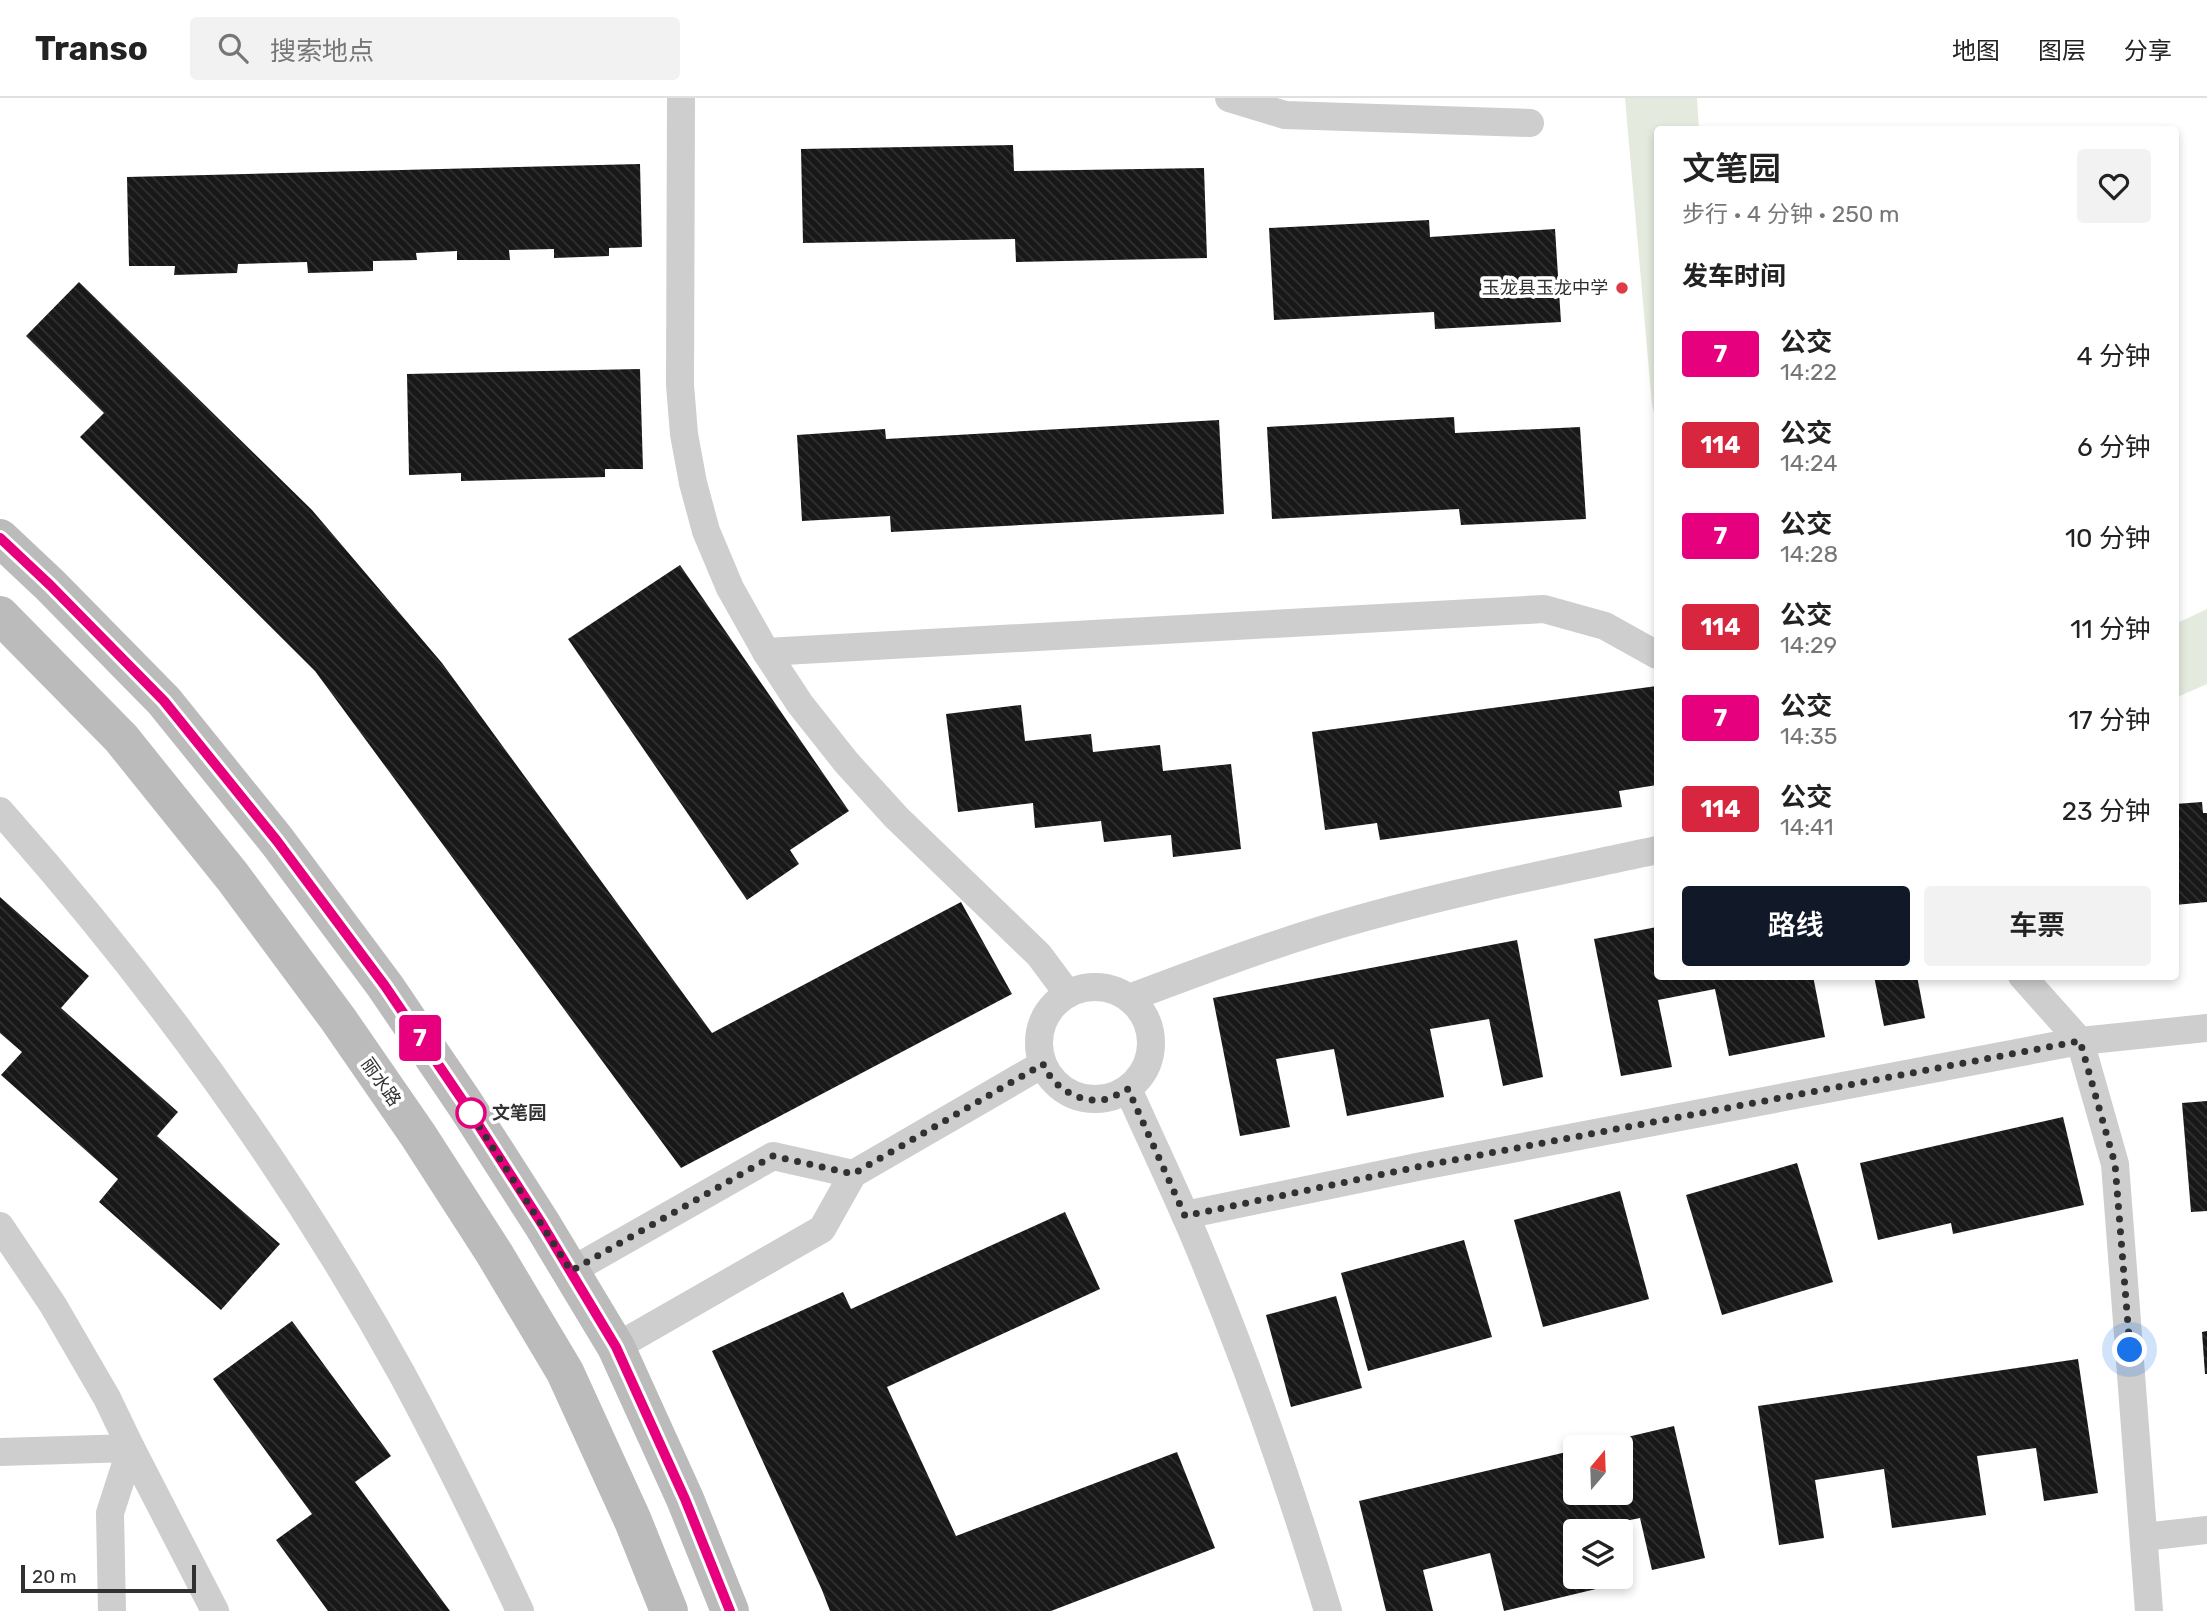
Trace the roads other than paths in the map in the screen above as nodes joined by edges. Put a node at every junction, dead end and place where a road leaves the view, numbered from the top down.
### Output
1 (681, 98) edge
2 (1229, 98) edge
3 (1530, 123) dead end
4 (0, 538) edge
5 (0, 615) edge
6 (766, 652) junction
7 (1654, 653) edge
8 (0, 811) edge
9 (1654, 851) edge
10 (2026, 980) edge
11 (1068, 994) junction
12 (1129, 998) junction
13 (2207, 1028) edge
14 (2080, 1041) junction
15 (1043, 1064) junction
16 (1128, 1089) junction
17 (853, 1174) junction
18 (1185, 1216) junction
19 (0, 1226) edge
20 (571, 1271) junction
21 (616, 1347) junction
22 (131, 1448) junction
23 (0, 1452) edge
24 (2207, 1530) edge
25 (2144, 1536) junction
26 (112, 1611) edge
27 (215, 1611) edge
28 (520, 1611) edge
29 (669, 1611) edge
30 (730, 1611) edge
31 (1328, 1611) edge
32 (2149, 1611) edge

1 - 6 lane
2 - 3 lane
4 - 20 street
5 - 29 street, 丽水路
6 - 7 lane
6 - 11 lane
8 - 28 lane
9 - 12 lane
10 - 14 lane
11 - 12 lane
11 - 15 lane
12 - 16 lane
13 - 14 lane
14 - 18 lane
14 - 25 lane
15 - 16 lane
15 - 17 lane
16 - 18 lane
17 - 20 lane
17 - 21 lane
18 - 31 lane
19 - 22 lane
20 - 21 street
21 - 30 street
22 - 23 lane
22 - 26 lane
22 - 27 lane
24 - 25 lane
25 - 32 lane

